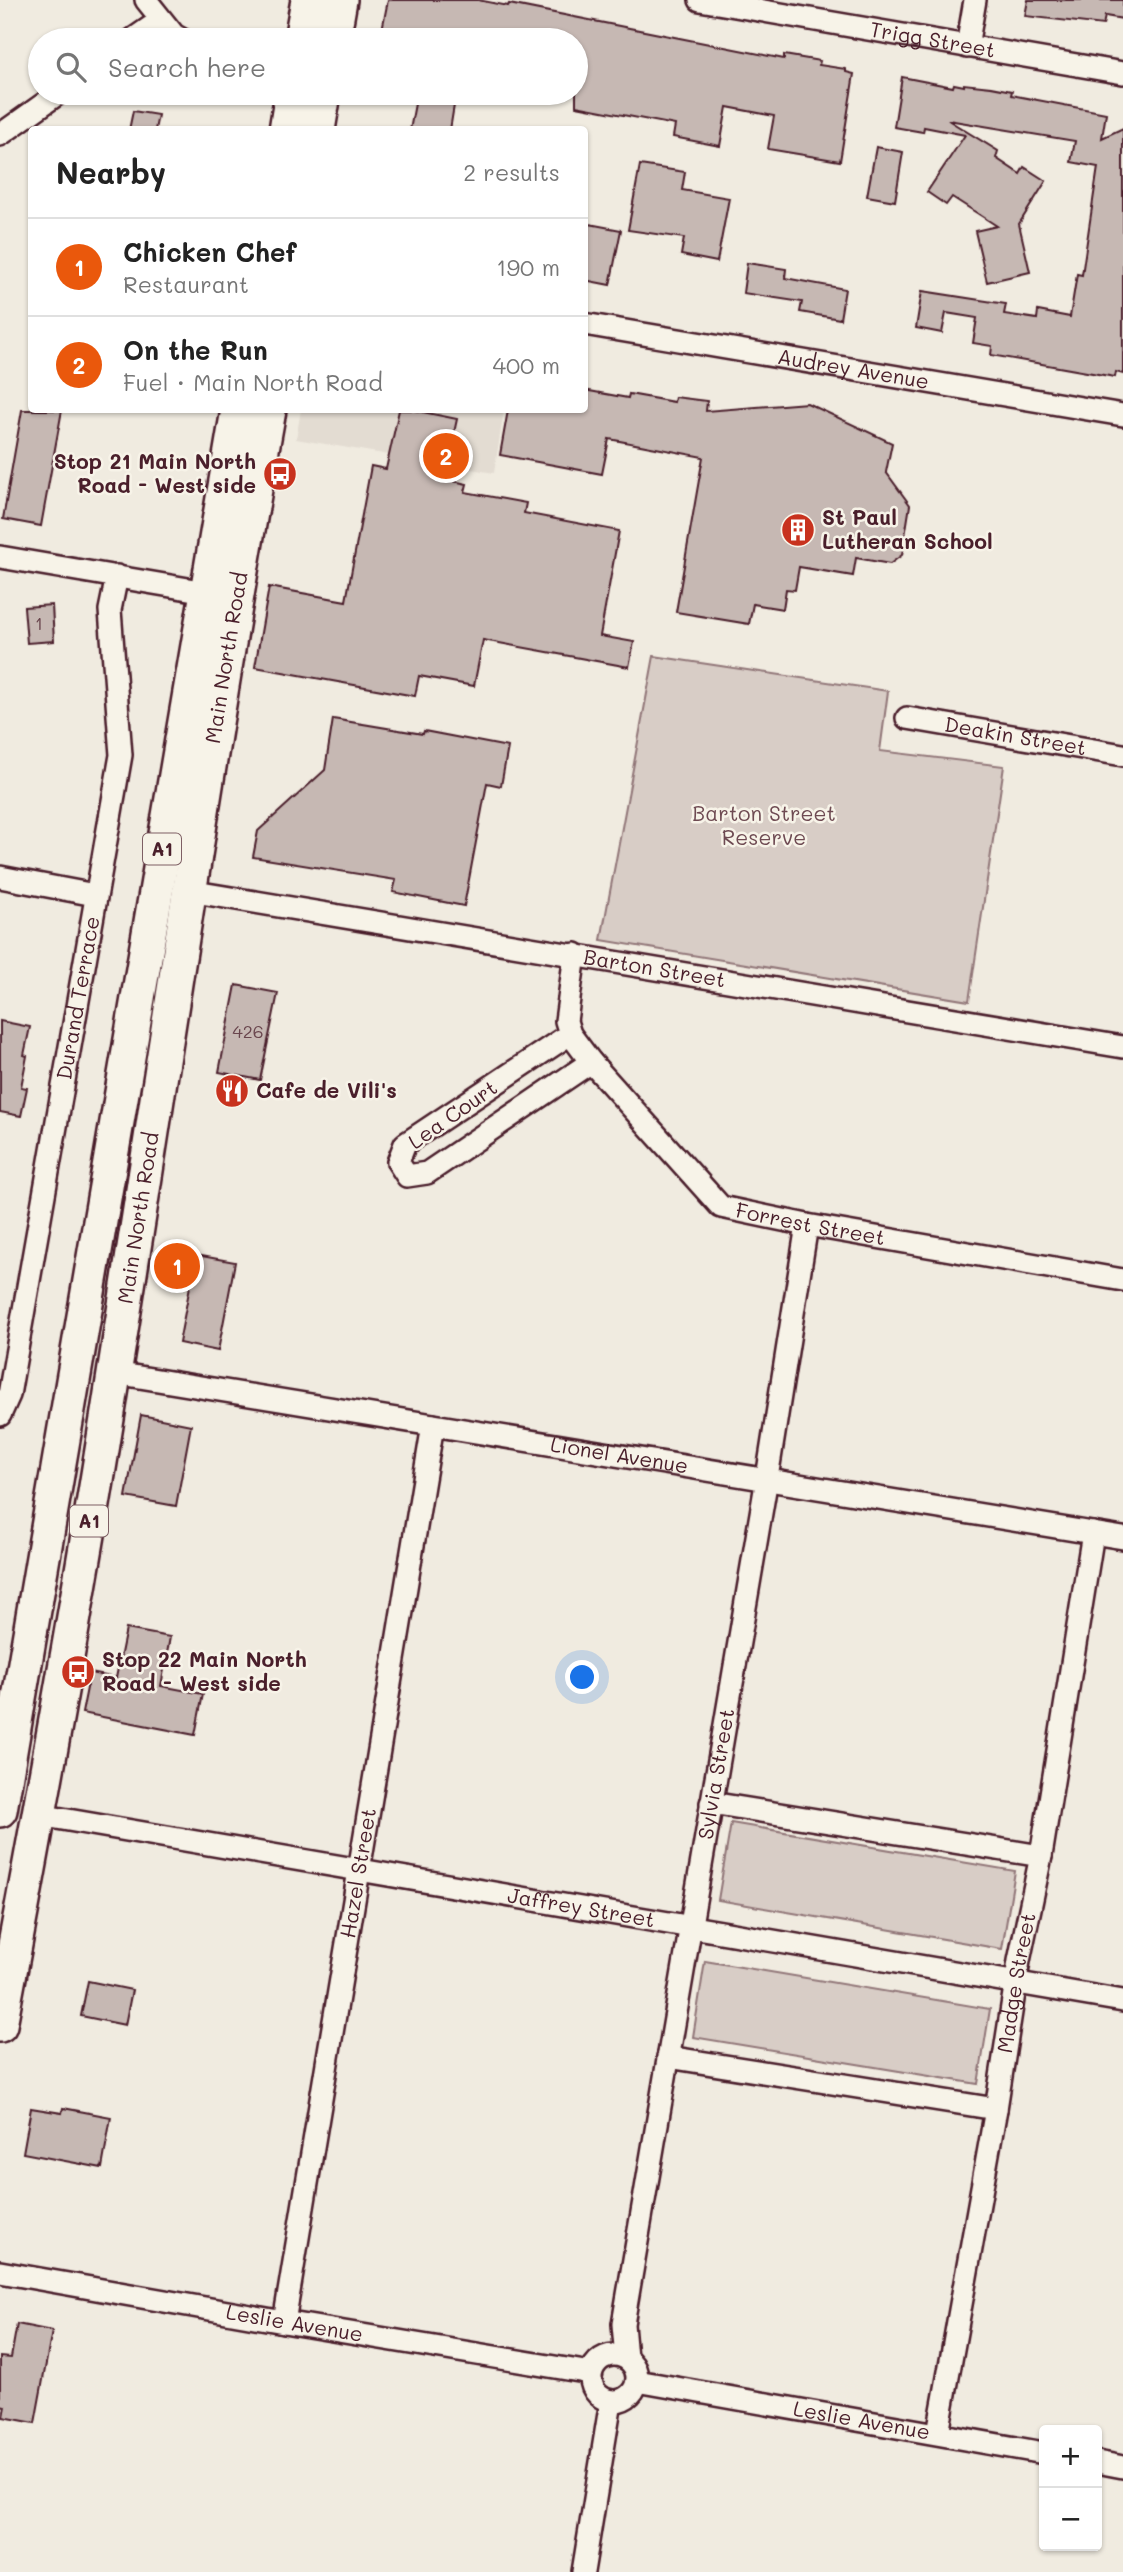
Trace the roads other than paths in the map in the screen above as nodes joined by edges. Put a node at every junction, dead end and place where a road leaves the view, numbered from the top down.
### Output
1 (146, 0) edge
2 (308, 0) edge
3 (340, 0) edge
4 (700, 0) edge
5 (975, 0) edge
6 (161, 20) junction
7 (149, 28) edge
8 (168, 28) edge
9 (303, 28) edge
10 (335, 28) edge
11 (967, 47) junction
12 (1123, 73) edge
13 (41, 105) edge
14 (290, 105) edge
15 (322, 105) edge
16 (287, 126) edge
17 (319, 126) edge
18 (0, 135) edge
19 (588, 325) edge
20 (238, 413) edge
21 (268, 413) edge
22 (1123, 415) edge
23 (0, 557) edge
24 (117, 576) junction
25 (221, 594) junction
26 (907, 718) dead end
27 (1123, 755) edge
28 (0, 877) edge
29 (189, 891) junction
30 (95, 895) junction
31 (575, 954) junction
32 (570, 1034) junction
33 (1123, 1047) edge
34 (591, 1062) junction
35 (807, 1225) junction
36 (1123, 1280) edge
37 (115, 1373) junction
38 (0, 1415) edge
39 (433, 1425) junction
40 (766, 1478) junction
41 (1093, 1533) junction
42 (1123, 1538) edge
43 (711, 1803) junction
44 (0, 1809) edge
45 (39, 1815) junction
46 (1041, 1856) junction
47 (359, 1870) junction
48 (691, 1926) junction
49 (1016, 1983) junction
50 (1123, 2001) edge
51 (0, 2025) edge
52 (668, 2057) junction
53 (996, 2109) junction
54 (0, 2272) edge
55 (284, 2322) junction
56 (622, 2324) junction
57 (626, 2358) junction
58 (598, 2365) junction
59 (637, 2381) junction
60 (611, 2401) junction
61 (938, 2433) junction
62 (1039, 2452) edge
63 (1102, 2463) edge
64 (1123, 2467) edge
65 (583, 2572) edge

1 - 6 street
2 - 9 highway
3 - 10 highway
4 - 11 street, Trigg Street
5 - 11 street
6 - 7 street
6 - 8 street
11 - 12 street, Trigg Street
13 - 18 street
14 - 16 highway
15 - 17 highway
19 - 22 street, Audrey Avenue
20 - 25 highway, Main North Road / A1
21 - 25 highway, Main North Road / A1
23 - 24 street
24 - 25 street
24 - 30 street, Durand Terrace
25 - 29 highway, Main North Road / A1
25 - 44 highway, Main North Road / A1
26 - 27 street, Deakin Street
28 - 30 street
29 - 31 street, Barton Street
29 - 37 highway, Main North Road / A1
30 - 38 street, Durand Terrace
31 - 32 street
31 - 33 street, Barton Street
32 - 34 street, Forrest Street
32 - 34 street, Lea Court
34 - 35 street, Forrest Street
35 - 36 street, Forrest Street
35 - 40 street, Sylvia Street
37 - 39 street, Lionel Avenue
37 - 45 highway, Main North Road / A1
39 - 40 street, Lionel Avenue
39 - 47 street, Hazel Street
40 - 41 street, Lionel Avenue
40 - 43 street, Sylvia Street
41 - 42 street, Lionel Avenue
41 - 46 street, Madge Street
43 - 46 street
43 - 48 street, Sylvia Street
44 - 45 highway
45 - 47 street, Jaffrey Street
45 - 51 highway, Main North Road / A1
46 - 49 street, Madge Street
47 - 48 street, Jaffrey Street
47 - 55 street, Hazel Street
48 - 49 street, Jaffrey Street
48 - 52 street, Sylvia Street
49 - 50 street, Jaffrey Street
49 - 53 street, Madge Street
52 - 53 street
52 - 56 street, Sylvia Street
53 - 61 street, Madge Street
54 - 55 street, Leslie Avenue
55 - 58 street, Leslie Avenue
56 - 57 street, Sylvia Street
56 - 58 street, Sylvia Street
57 - 58 street
57 - 59 street
58 - 60 street
59 - 60 street
59 - 61 street, Leslie Avenue
60 - 65 street
61 - 62 street, Leslie Avenue
63 - 64 street

